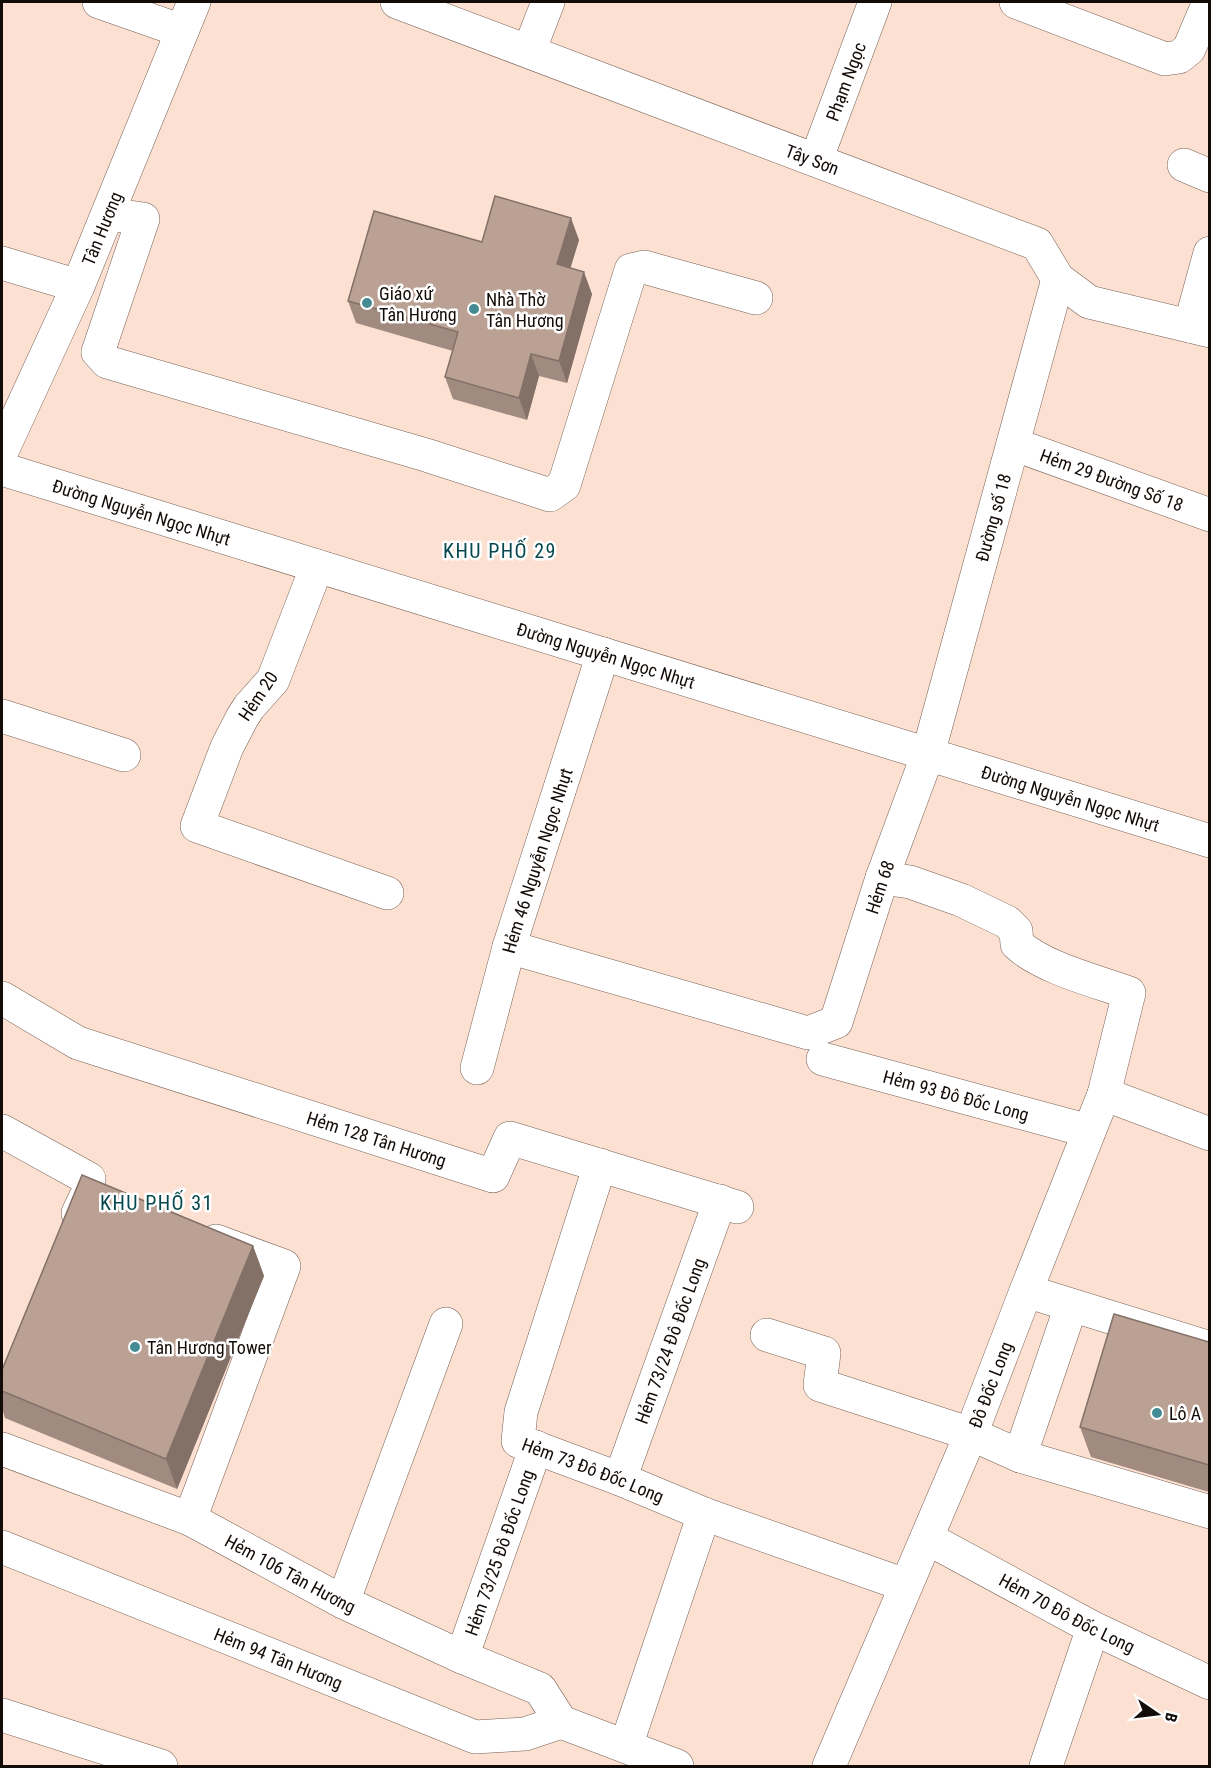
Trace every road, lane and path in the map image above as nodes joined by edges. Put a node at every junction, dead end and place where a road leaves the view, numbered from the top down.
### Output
1 (99, 2) edge
2 (397, 2) edge
3 (548, 2) edge
4 (875, 2) edge
5 (1016, 2) edge
6 (1209, 2) edge
7 (188, 16) edge
8 (529, 51) junction
9 (816, 160) junction
10 (108, 214) junction
11 (1209, 253) edge
12 (2, 263) edge
13 (1058, 279) junction
14 (78, 286) junction
15 (756, 298) dead end
16 (1200, 328) edge
17 (1013, 444) junction
18 (2, 451) edge
19 (2, 469) edge
20 (1209, 515) edge
21 (317, 566) junction
22 (603, 654) junction
23 (2, 716) edge
24 (928, 754) junction
25 (124, 755) dead end
26 (1209, 841) edge
27 (882, 878) junction
28 (387, 893) dead end
29 (509, 947) junction
30 (2, 999) edge
31 (822, 1038) junction
32 (477, 1068) dead end
33 (1104, 1094) junction
34 (2, 1131) edge
35 (1089, 1131) junction
36 (1209, 1134) edge
37 (600, 1165) junction
38 (88, 1192) junction
39 (729, 1204) joint
40 (121, 1205) edge
41 (186, 1229) edge
42 (64, 1244) edge
43 (1026, 1291) junction
44 (1071, 1306) junction
45 (446, 1324) dead end
46 (767, 1335) dead end
47 (1209, 1348) edge
48 (971, 1434) junction
49 (536, 1447) junction
50 (2, 1449) edge
51 (1020, 1456) junction
52 (620, 1479) junction
53 (1209, 1512) edge
54 (704, 1514) junction
55 (190, 1519) junction
56 (927, 1539) junction
57 (2, 1547) edge
58 (905, 1585) junction
59 (343, 1602) junction
60 (1093, 1628) junction
61 (462, 1657) junction
62 (1209, 1683) edge
63 (2, 1715) edge
64 (561, 1722) junction
65 (626, 1746) junction
66 (161, 1767) edge
67 (677, 1767) edge
68 (829, 1767) edge
69 (1046, 1767) edge

1 - 7 street
2 - 8 street, Tây Sơn
3 - 8 street
4 - 9 street, Phạm Ngọc
5 - 6 street
7 - 10 street, Tân Hương
8 - 9 street, Tây Sơn
9 - 13 street, Tây Sơn
10 - 14 street, Tân Hương
10 - 15 street
11 - 16 street
12 - 14 street
13 - 16 street, Tây Sơn
13 - 17 street, Đường số 18
14 - 18 street, Tân Hương
17 - 20 street, Hẻm 29 Đường Số 18
17 - 24 street, Đường số 18
19 - 21 street, Đường Nguyễn Ngọc Nhựt
21 - 22 street, Đường Nguyễn Ngọc Nhựt
21 - 28 street, Hẻm 20
22 - 24 street, Đường Nguyễn Ngọc Nhựt
22 - 29 street, Hẻm 46 Nguyễn Ngọc Nhựt
23 - 25 street
24 - 26 street, Đường Nguyễn Ngọc Nhựt
24 - 27 street, Hẻm 68
27 - 31 street, Hẻm 68
27 - 33 street, Đô Đốc Long
29 - 31 street, Hẻm 93 Đô Đốc Long
29 - 32 street, Hẻm 46 Nguyễn Ngọc Nhựt
30 - 37 street, Hẻm 128 Tân Hương
31 - 35 street, Hẻm 93 Đô Đốc Long
33 - 35 street, Đô Đốc Long
33 - 36 street
34 - 38 street
35 - 43 street, Đô Đốc Long
37 - 39 street, Hẻm 128 Tân Hương
37 - 49 street, Hẻm 73 Đô Đốc Long
38 - 40 street
38 - 42 street
39 - 52 street, Hẻm 73/24 Đô Đốc Long
41 - 55 street
43 - 44 street
43 - 48 street, Đô Đốc Long
44 - 47 street
44 - 51 street
45 - 59 street
46 - 48 street
48 - 51 street
48 - 56 street, Đô Đốc Long
49 - 52 street, Hẻm 73 Đô Đốc Long
49 - 61 street, Hẻm 73/25 Đô Đốc Long
50 - 55 street, Hẻm 106 Tân Hương
51 - 53 street
52 - 54 street, Hẻm 73 Đô Đốc Long
54 - 58 street, Hẻm 73 Đô Đốc Long
54 - 65 street
55 - 59 street, Hẻm 106 Tân Hương
56 - 58 street, Đô Đốc Long
56 - 60 street, Hẻm 70 Đô Đốc Long
57 - 64 street, Hẻm 94 Tân Hương
58 - 68 street, Đô Đốc Long
59 - 61 street, Hẻm 106 Tân Hương
60 - 62 street, Hẻm 70 Đô Đốc Long
60 - 69 street
61 - 64 street, Hẻm 106 Tân Hương
63 - 66 street
64 - 65 street
65 - 67 street

